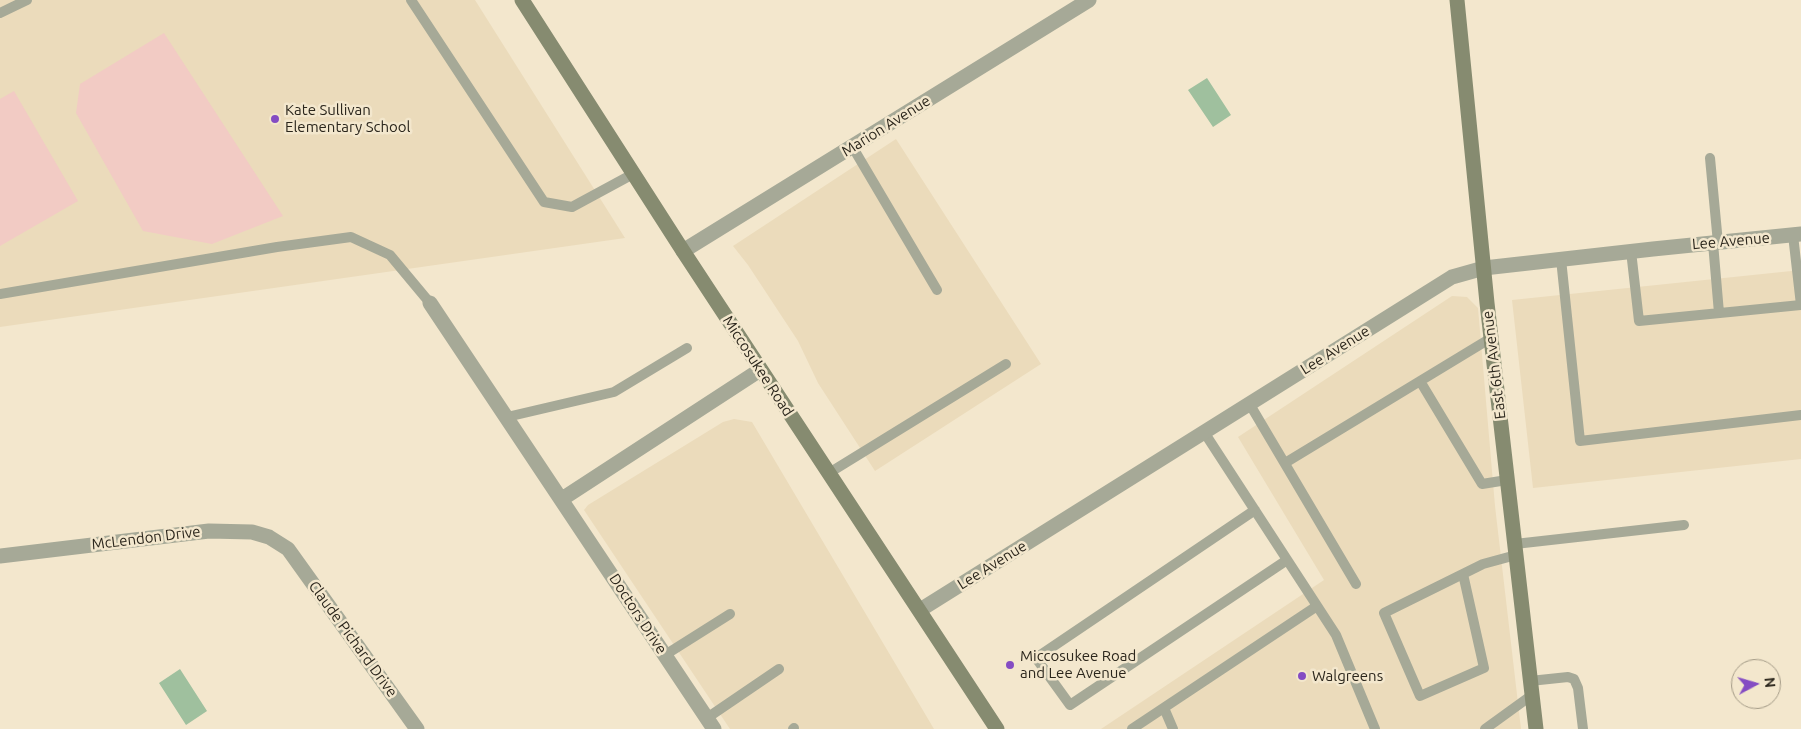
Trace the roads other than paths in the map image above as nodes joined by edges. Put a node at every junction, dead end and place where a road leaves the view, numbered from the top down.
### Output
1 (26, 0) edge
2 (411, 0) edge
3 (522, 0) edge
4 (1089, 0) edge
5 (1457, 0) edge
6 (0, 13) edge
7 (852, 146) junction
8 (1710, 158) dead end
9 (633, 174) junction
10 (1797, 235) edge
11 (1715, 243) junction
12 (683, 251) junction
13 (1631, 251) junction
14 (1561, 259) junction
15 (1484, 268) junction
16 (938, 290) dead end
17 (0, 294) edge
18 (430, 303) joint
19 (1801, 305) edge
20 (1719, 313) junction
21 (1491, 338) junction
22 (687, 348) dead end
23 (1006, 364) dead end
24 (760, 370) junction
25 (1420, 381) junction
26 (1249, 404) junction
27 (1801, 415) edge
28 (507, 417) junction
29 (1204, 432) junction
30 (1285, 463) junction
31 (829, 472) junction
32 (1507, 480) junction
33 (562, 499) junction
34 (1255, 510) junction
35 (1684, 525) dead end
36 (288, 549) joint
37 (1515, 550) junction
38 (0, 556) edge
39 (1287, 560) junction
40 (1463, 574) junction
41 (1356, 584) dead end
42 (1317, 606) junction
43 (920, 610) junction
44 (730, 614) dead end
45 (665, 654) junction
46 (779, 668) dead end
47 (1531, 688) junction
48 (1164, 708) junction
49 (711, 724) edge
50 (417, 729) edge
51 (997, 729) edge
52 (1132, 729) edge
53 (1173, 729) edge
54 (1375, 729) edge
55 (1484, 729) edge
56 (1536, 729) edge
57 (1583, 729) edge

1 - 6 lane
2 - 9 lane
3 - 9 street, Miccosukee Road
4 - 7 street, Marion Avenue
5 - 15 street, East 6th Avenue
7 - 12 street, Marion Avenue
7 - 16 lane
8 - 11 lane
9 - 12 street, Miccosukee Road
10 - 11 street, Lee Avenue
10 - 19 lane
11 - 13 street, Lee Avenue
11 - 20 lane
12 - 24 street, Miccosukee Road
13 - 14 street, Lee Avenue
13 - 20 lane
14 - 15 street, Lee Avenue
14 - 27 lane
15 - 21 street, East 6th Avenue
15 - 26 street, Lee Avenue
17 - 18 lane
18 - 28 street, Doctors Drive
19 - 20 lane
21 - 25 lane
21 - 32 street, East 6th Avenue
22 - 28 lane
23 - 31 lane
24 - 31 street, Miccosukee Road
24 - 33 street
25 - 30 lane
25 - 32 lane
26 - 29 street, Lee Avenue
26 - 30 lane
28 - 33 street, Doctors Drive
29 - 34 lane
29 - 43 street, Lee Avenue
30 - 41 lane
31 - 43 street, Miccosukee Road
32 - 37 street, East 6th Avenue
33 - 45 street, Doctors Drive
34 - 39 lane
34 - 39 lane
35 - 37 lane
36 - 38 street, McLendon Drive
36 - 50 street, Claude Pichard Drive
37 - 40 lane
37 - 47 street, East 6th Avenue
39 - 42 lane
40 - 40 lane
42 - 48 lane
42 - 54 lane
43 - 51 street, Miccosukee Road
44 - 45 lane
45 - 49 street, Doctors Drive
46 - 49 lane
47 - 55 lane
47 - 56 street, East 6th Avenue
47 - 57 lane
48 - 52 lane
48 - 53 lane

